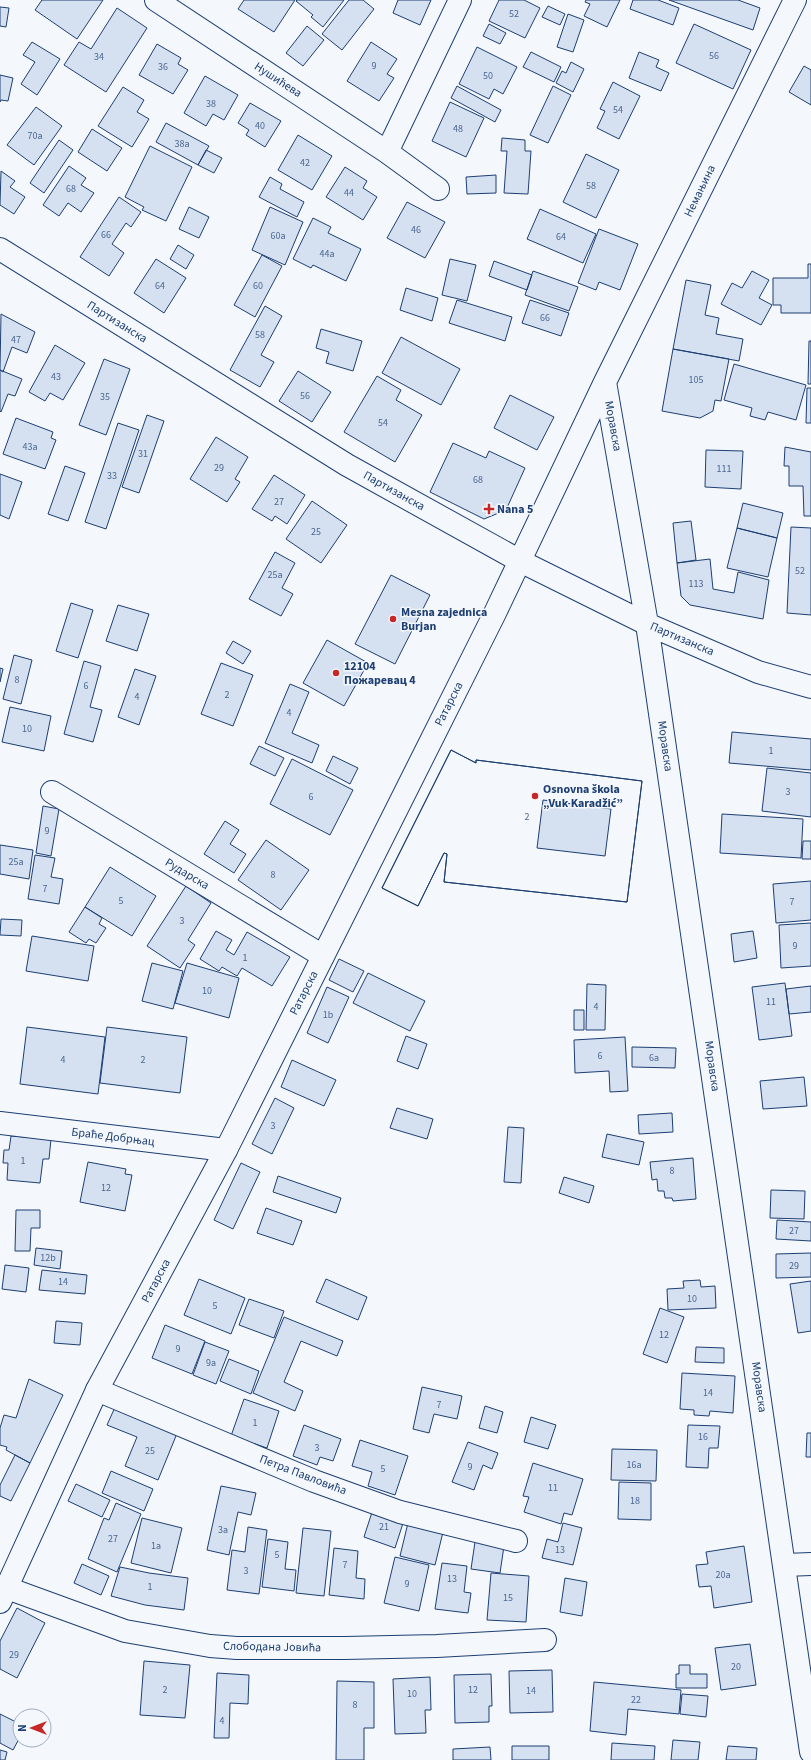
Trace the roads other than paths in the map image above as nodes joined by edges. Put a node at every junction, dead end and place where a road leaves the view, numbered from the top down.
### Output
1 (460, 0) edge
2 (795, 0) edge
3 (168, 3) edge
4 (387, 152) junction
5 (438, 189) dead end
6 (0, 249) edge
7 (605, 382) junction
8 (520, 561) junction
9 (647, 624) junction
10 (811, 687) edge
11 (52, 792) dead end
12 (323, 956) junction
13 (0, 1123) edge
14 (226, 1150) junction
15 (98, 1390) junction
16 (516, 1541) dead end
17 (811, 1564) edge
18 (785, 1566) junction
19 (4, 1595) edge
20 (545, 1640) dead end
21 (811, 1752) edge

1 - 4 street
2 - 7 street, Немањина
3 - 4 street, Нушићева
4 - 5 street, Нушићева
6 - 8 street, Партизанска
7 - 8 street, Ратарска
7 - 9 street, Моравска
8 - 9 street, Партизанска
8 - 12 street, Ратарска
9 - 10 street, Партизанска
9 - 18 street, Моравска
11 - 12 street, Рударска
12 - 14 street, Ратарска
13 - 14 street, Браће Добрњац
14 - 15 street, Ратарска
15 - 16 street, Петра Павловића
15 - 19 street, Ратарска
17 - 18 street
18 - 21 street, Моравска
19 - 20 street, Слободана Јовића

